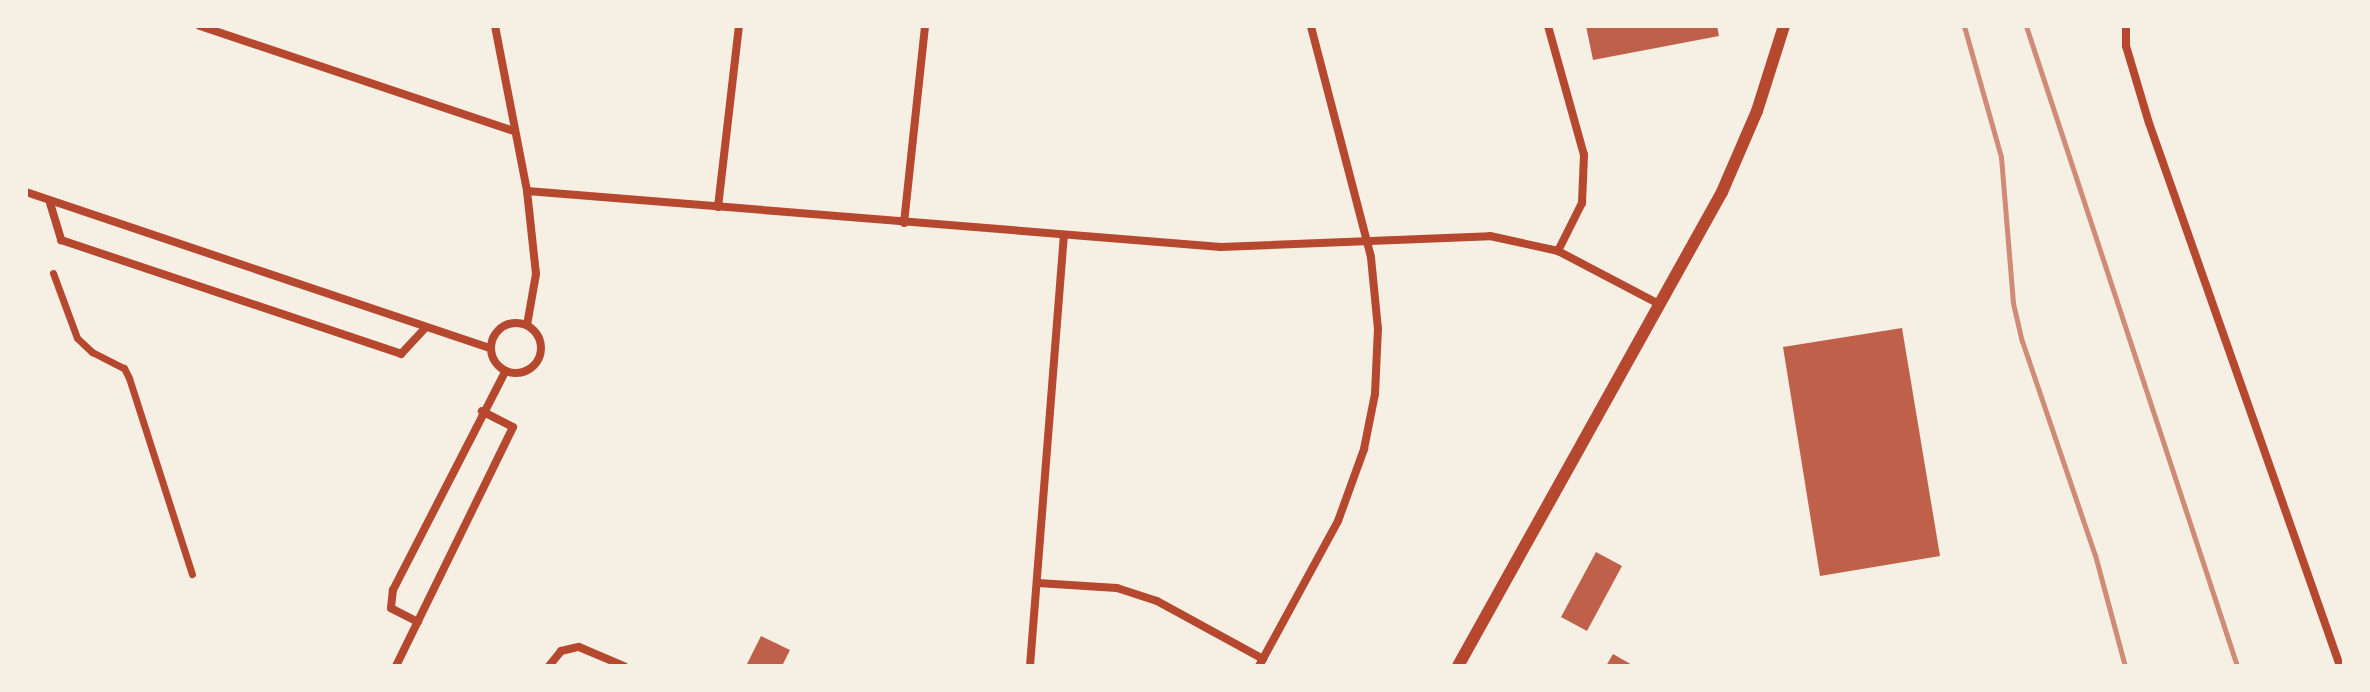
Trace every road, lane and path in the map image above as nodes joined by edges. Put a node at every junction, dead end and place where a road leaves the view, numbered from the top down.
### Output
1 (200, 26) edge
2 (495, 26) edge
3 (739, 26) edge
4 (925, 26) edge
5 (1311, 26) edge
6 (1548, 26) edge
7 (1784, 26) edge
8 (2126, 26) edge
9 (513, 131) junction
10 (527, 191) junction
11 (26, 192) edge
12 (50, 203) junction
13 (718, 207) junction
14 (904, 223) junction
15 (1064, 237) junction
16 (1367, 238) junction
17 (1558, 251) junction
18 (53, 273) dead end
19 (1659, 304) junction
20 (527, 325) junction
21 (424, 329) junction
22 (490, 348) junction
23 (505, 372) junction
24 (482, 411) junction
25 (192, 574) dead end
26 (1038, 583) junction
27 (418, 622) junction
28 (1261, 662) edge
29 (396, 666) edge
30 (549, 666) edge
31 (624, 666) edge
32 (1030, 666) edge
33 (1458, 666) edge
34 (2340, 666) edge

1 - 9 street
2 - 9 street
3 - 13 street
4 - 14 street
5 - 16 street
6 - 17 street
7 - 19 street
8 - 34 street
9 - 10 street
10 - 13 street
10 - 20 street
11 - 12 street
12 - 21 street
12 - 21 street
13 - 14 street
14 - 15 street
15 - 16 street
15 - 26 street
16 - 17 street
16 - 28 street
17 - 19 street
18 - 25 street
19 - 33 street
20 - 22 street
20 - 23 street
21 - 22 street
22 - 23 street
23 - 24 street
24 - 27 street
24 - 27 street
26 - 28 street
26 - 32 street
27 - 29 street
30 - 31 street

